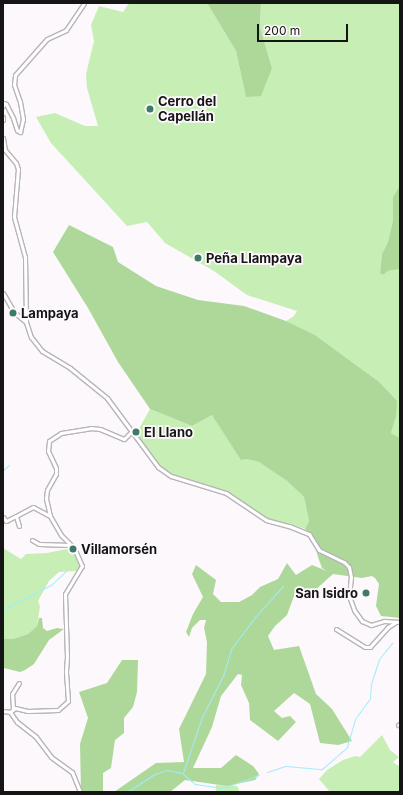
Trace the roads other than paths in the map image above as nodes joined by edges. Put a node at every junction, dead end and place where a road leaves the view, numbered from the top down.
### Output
1 (84, 3) edge
2 (75, 16) junction
3 (79, 19) dead end
4 (3, 106) edge
5 (3, 138) edge
6 (3, 293) edge
7 (26, 322) junction
8 (132, 431) junction
9 (16, 516) junction
10 (50, 516) junction
11 (3, 517) edge
12 (20, 526) dead end
13 (32, 540) dead end
14 (72, 545) junction
15 (398, 622) edge
16 (336, 629) dead end
17 (19, 683) dead end
18 (12, 710) junction
19 (3, 711) edge
20 (80, 792) edge

1 - 2 street
2 - 3 street
2 - 4 street
5 - 7 street
6 - 7 street
7 - 8 street
8 - 10 street
8 - 15 street
9 - 10 street
9 - 11 street
9 - 12 street
10 - 14 street
13 - 14 street
14 - 18 street
15 - 16 street
17 - 18 street
18 - 19 street
18 - 20 street

